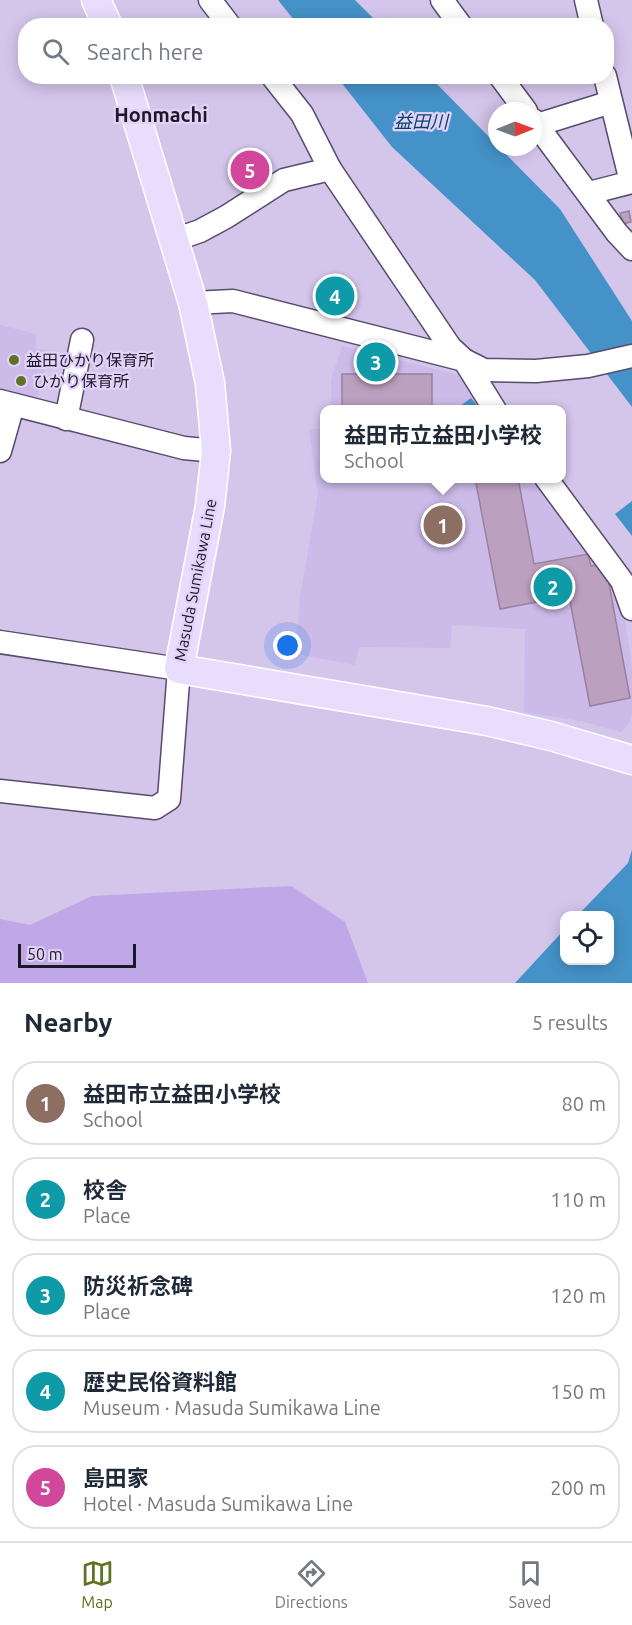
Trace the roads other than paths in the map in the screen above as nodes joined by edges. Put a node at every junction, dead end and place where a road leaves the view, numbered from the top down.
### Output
1 (96, 0) edge
2 (210, 0) edge
3 (442, 0) edge
4 (586, 0) edge
5 (104, 18) edge
6 (224, 18) edge
7 (456, 18) edge
8 (590, 18) edge
9 (126, 84) edge
10 (278, 84) edge
11 (506, 84) edge
12 (607, 84) edge
13 (519, 102) edge
14 (611, 102) junction
15 (542, 117) edge
16 (542, 132) edge
17 (330, 169) junction
18 (632, 182) edge
19 (589, 194) junction
20 (174, 240) junction
21 (632, 249) edge
22 (193, 303) junction
23 (82, 340) dead end
24 (632, 356) edge
25 (464, 360) junction
26 (6, 403) edge
27 (492, 405) edge
28 (66, 419) junction
29 (0, 451) edge
30 (216, 451) junction
31 (550, 483) edge
32 (632, 609) edge
33 (0, 642) edge
34 (179, 669) junction
35 (631, 756) edge
36 (0, 791) edge

1 - 5 main road
2 - 6 street
3 - 7 street
4 - 8 street
9 - 20 main road, Masuda Sumikawa Line
10 - 17 street
11 - 13 street
12 - 14 street
14 - 15 street
14 - 18 street
16 - 19 street
17 - 20 street
17 - 25 street
18 - 19 street
19 - 21 street
20 - 22 main road, Masuda Sumikawa Line
22 - 25 street
22 - 30 main road, Masuda Sumikawa Line
23 - 28 street
24 - 25 street
25 - 27 street
26 - 28 street
26 - 29 street
28 - 30 street
30 - 34 main road, Masuda Sumikawa Line
31 - 32 street
33 - 34 street
34 - 35 main road, Masuda Sumikawa Line
34 - 36 street

